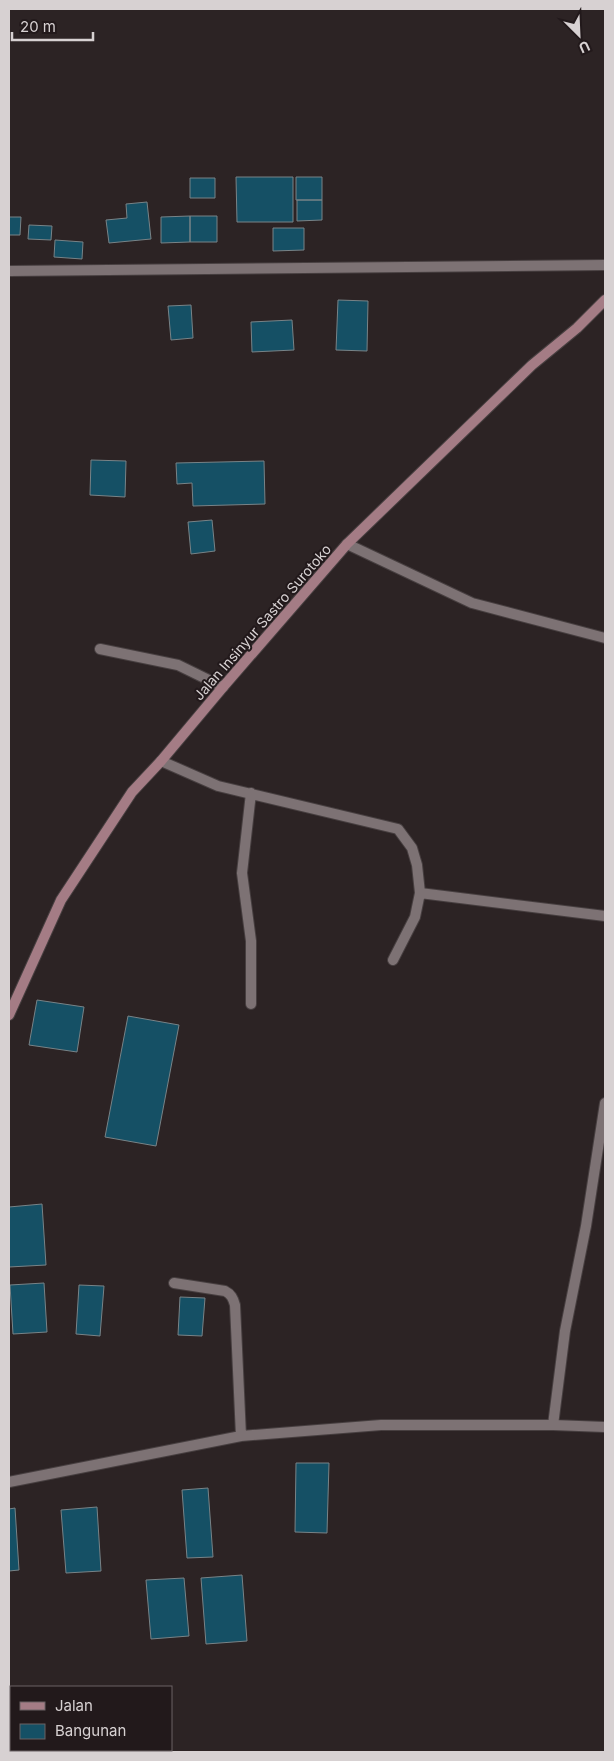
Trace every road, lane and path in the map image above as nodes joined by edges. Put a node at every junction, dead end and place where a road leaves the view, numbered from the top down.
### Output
1 (605, 265) edge
2 (9, 270) edge
3 (605, 300) edge
4 (347, 544) junction
5 (605, 638) edge
6 (100, 649) dead end
7 (223, 687) junction
8 (161, 761) junction
9 (251, 793) junction
10 (420, 893) junction
11 (605, 916) edge
12 (393, 960) dead end
13 (251, 1004) dead end
14 (9, 1015) edge
15 (605, 1103) edge
16 (174, 1283) dead end
17 (553, 1425) junction
18 (605, 1427) edge
19 (241, 1436) junction
20 (9, 1482) edge

1 - 2 street
3 - 4 street, Jalan Insinyur Sastro Surotoko
4 - 5 street
4 - 7 street, Jalan Insinyur Sastro Surotoko
6 - 7 street
7 - 8 street, Jalan Insinyur Sastro Surotoko
8 - 9 street
8 - 14 street, Jalan Insinyur Sastro Surotoko
9 - 10 street
9 - 13 street
10 - 11 street
10 - 12 street
15 - 17 street
16 - 19 street
17 - 18 street
17 - 19 street
19 - 20 street

